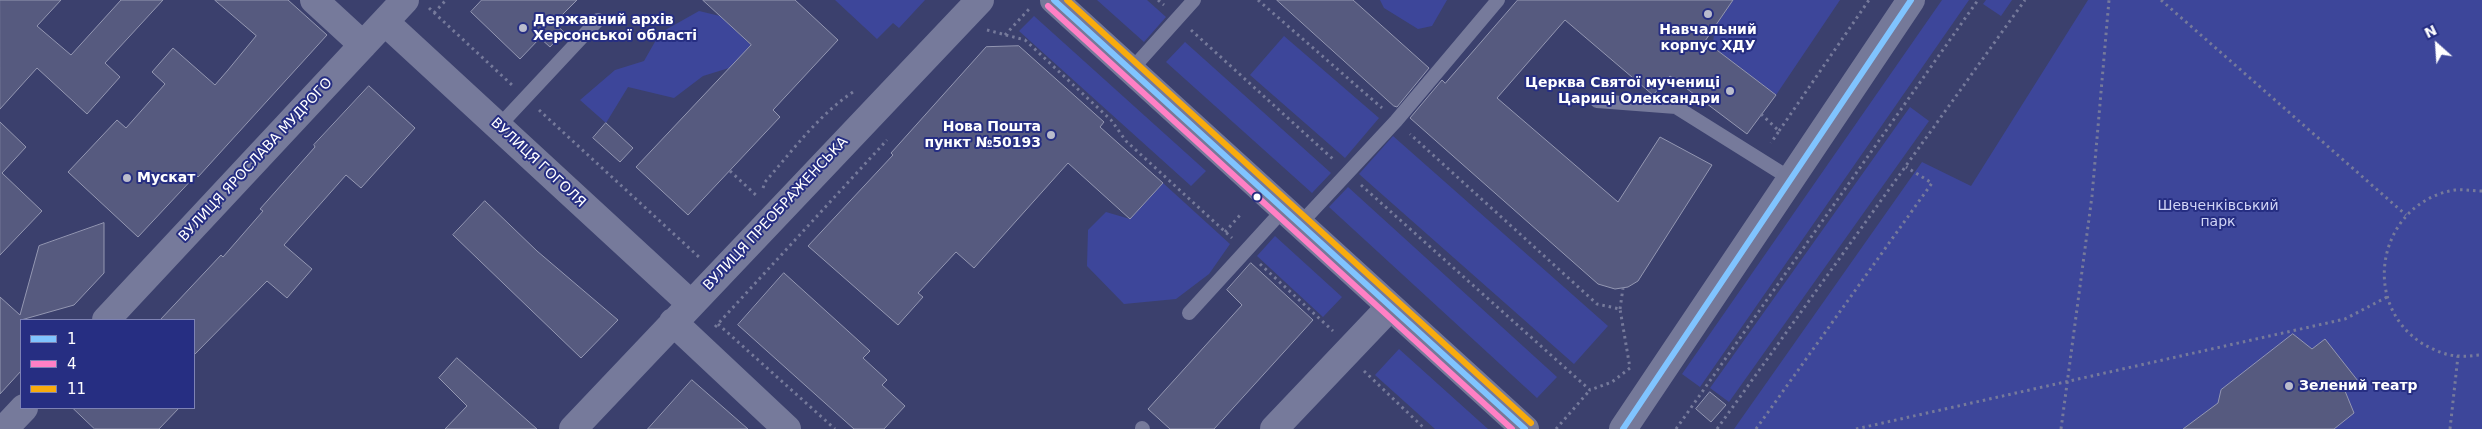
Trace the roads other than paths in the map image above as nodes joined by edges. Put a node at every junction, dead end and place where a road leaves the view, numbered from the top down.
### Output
1 (314, 0) edge
2 (406, 0) edge
3 (1194, 0) edge
4 (1498, 0) edge
5 (1911, 0) edge
6 (1043, 4) edge
7 (973, 7) edge
8 (598, 20) dead end
9 (385, 22) junction
10 (363, 45) junction
11 (1132, 70) junction
12 (1596, 101) dead end
13 (498, 127) junction
14 (1791, 179) junction
15 (1292, 217) junction
16 (1390, 307) junction
17 (682, 313) junction
18 (1188, 313) dead end
19 (107, 319) edge
20 (23, 409) edge
21 (4, 429) edge
22 (573, 429) edge
23 (787, 429) edge
24 (1274, 429) edge
25 (1525, 429) edge
26 (1623, 429) edge

1 - 10 street
2 - 9 street, ВУЛИЦЯ ЯРОСЛАВА МУДРОГО
3 - 11 lane
4 - 15 lane
5 - 14 main road
6 - 11 main road
7 - 17 street, ВУЛИЦЯ ПРЕОБРАЖЕНСЬКА
8 - 13 lane
9 - 10 street, ВУЛИЦЯ ЯРОСЛАВА МУДРОГО
9 - 13 street, ВУЛИЦЯ ГОГОЛЯ
10 - 19 street, ВУЛИЦЯ ЯРОСЛАВА МУДРОГО
11 - 15 main road
12 - 14 lane
13 - 17 street, ВУЛИЦЯ ГОГОЛЯ
14 - 26 main road
15 - 16 main road
15 - 18 lane
16 - 24 street
16 - 25 main road
17 - 22 street, ВУЛИЦЯ ПРЕОБРАЖЕНСЬКА
17 - 23 street, ВУЛИЦЯ ГОГОЛЯ
20 - 21 street

